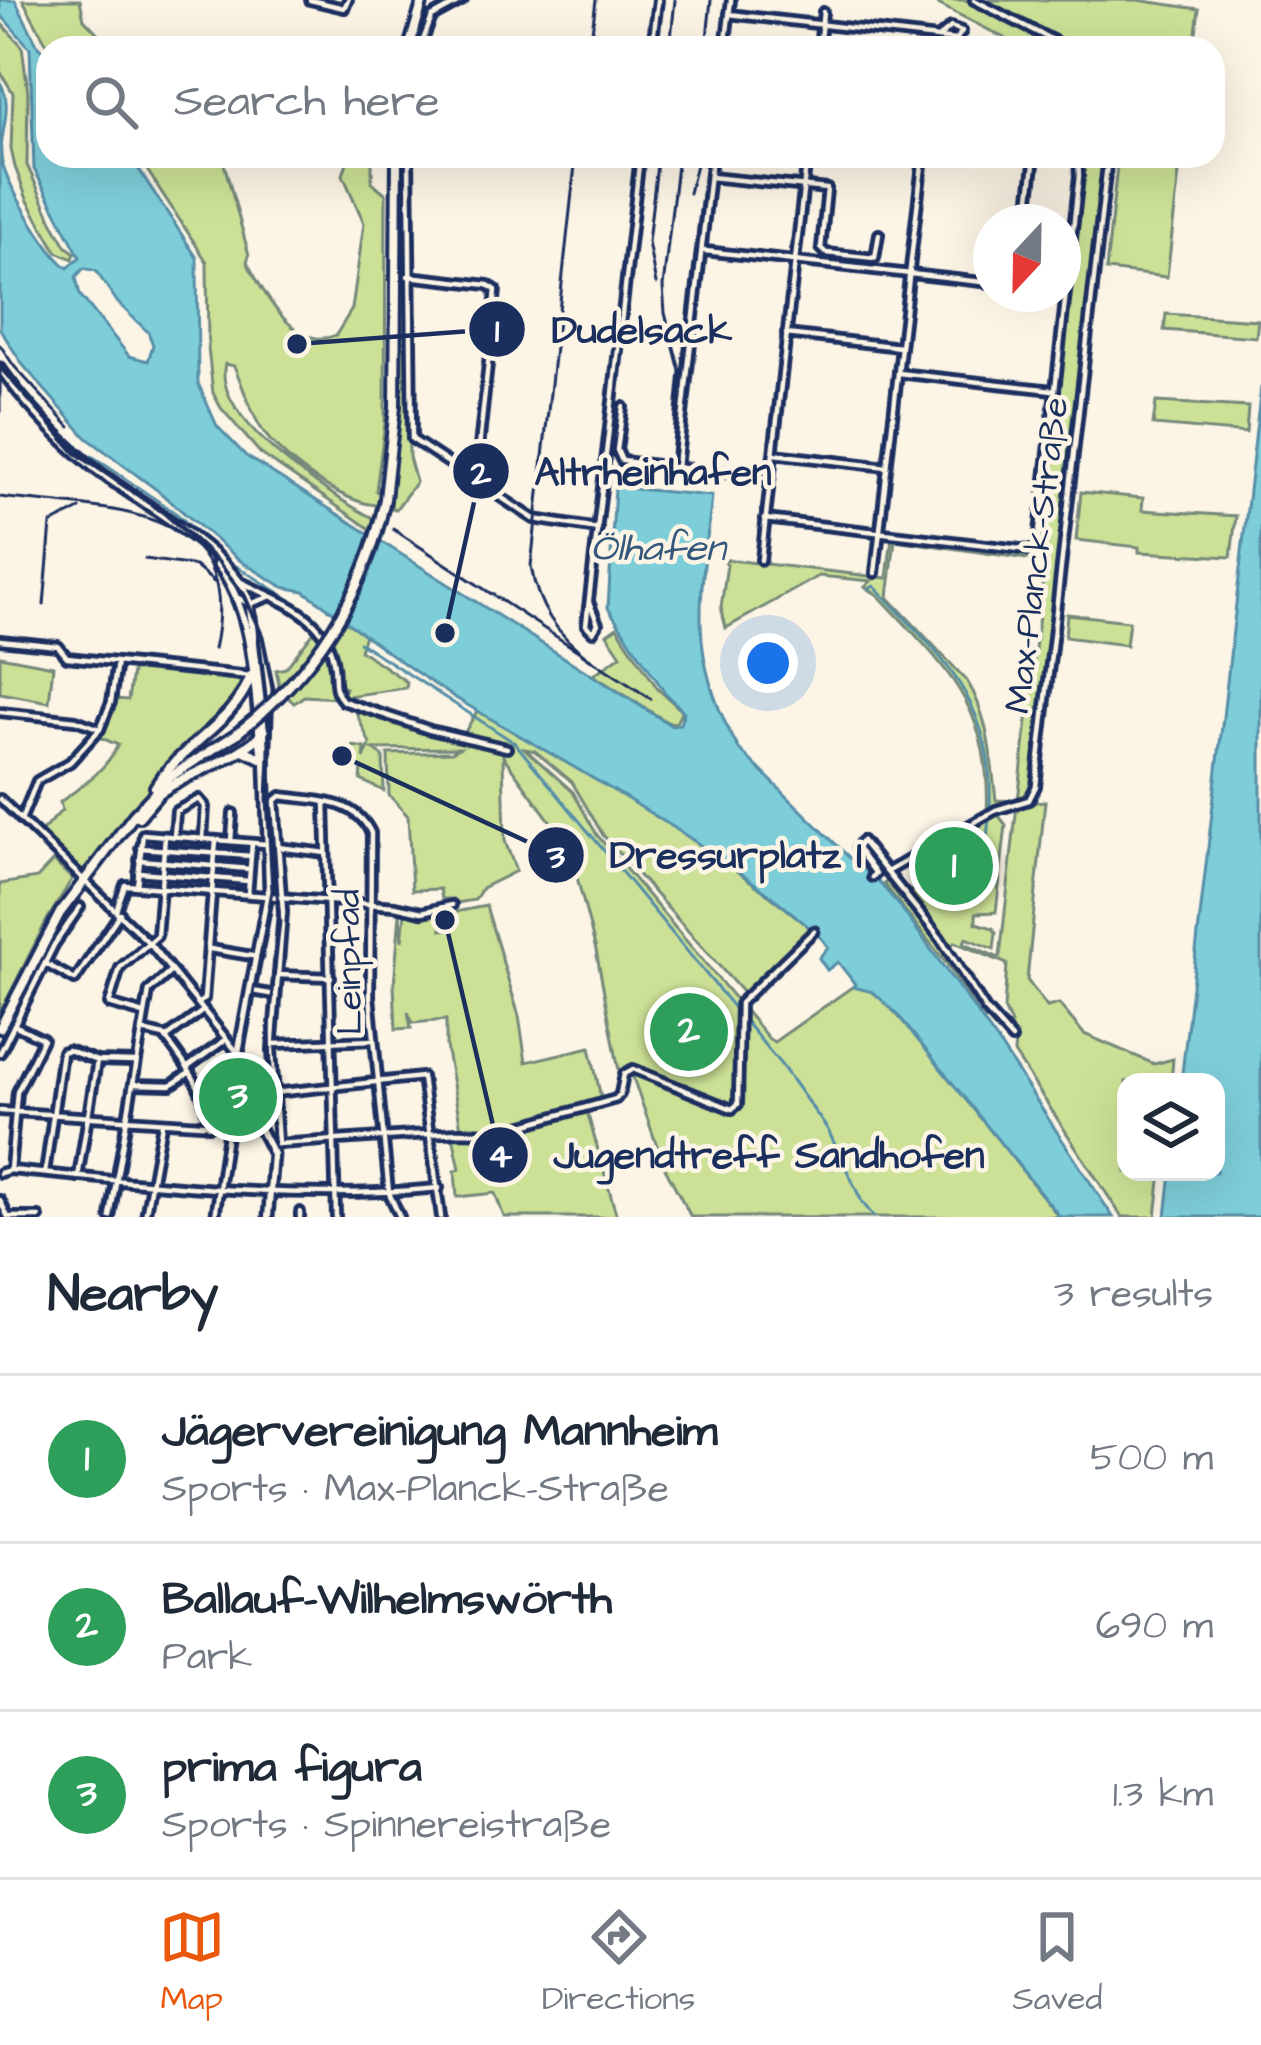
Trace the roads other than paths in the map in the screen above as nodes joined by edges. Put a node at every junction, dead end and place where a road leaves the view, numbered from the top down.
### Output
1 (310, 0) edge
2 (348, 0) edge
3 (423, 0) edge
4 (464, 0) edge
5 (658, 0) edge
6 (731, 0) edge
7 (974, 0) edge
8 (823, 12) dead end
9 (729, 14) junction
10 (822, 24) junction
11 (412, 36) edge
12 (425, 36) edge
13 (654, 36) edge
14 (726, 36) edge
15 (820, 36) edge
16 (921, 36) edge
17 (1044, 36) edge
18 (397, 168) edge
19 (409, 168) edge
20 (639, 168) edge
21 (711, 168) edge
22 (806, 168) edge
23 (922, 168) edge
24 (1034, 168) edge
25 (1079, 168) edge
26 (1107, 168) edge
27 (710, 177) junction
28 (803, 188) junction
29 (1030, 204) edge
30 (1075, 204) edge
31 (879, 234) dead end
32 (702, 251) junction
33 (795, 261) junction
34 (909, 274) junction
35 (408, 276) junction
36 (973, 281) edge
37 (1062, 312) edge
38 (787, 334) junction
39 (901, 347) junction
40 (0, 368) edge
41 (898, 373) junction
42 (1055, 391) junction
43 (623, 407) dead end
44 (773, 454) junction
45 (677, 467) junction
46 (887, 467) junction
47 (467, 476) junction
48 (770, 478) junction
49 (766, 519) junction
50 (598, 529) junction
51 (880, 532) junction
52 (205, 549) junction
53 (761, 560) dead end
54 (875, 573) dead end
55 (240, 581) junction
56 (263, 592) junction
57 (236, 597) junction
58 (270, 597) junction
59 (248, 602) junction
60 (589, 602) dead end
61 (242, 617) junction
62 (0, 640) edge
63 (117, 662) junction
64 (238, 675) junction
65 (254, 676) junction
66 (344, 688) dead end
67 (336, 692) junction
68 (245, 693) junction
69 (0, 712) edge
70 (100, 729) junction
71 (261, 735) junction
72 (507, 748) dead end
73 (242, 750) junction
74 (261, 758) junction
75 (182, 771) junction
76 (264, 781) junction
77 (160, 792) junction
78 (150, 796) junction
79 (0, 799) edge
80 (325, 802) junction
81 (233, 813) dead end
82 (21, 820) junction
83 (125, 829) junction
84 (170, 836) junction
85 (203, 839) junction
86 (216, 840) junction
87 (231, 841) junction
88 (252, 843) junction
89 (266, 844) junction
90 (278, 847) junction
91 (140, 848) junction
92 (164, 850) junction
93 (326, 853) junction
94 (215, 854) junction
95 (251, 856) junction
96 (139, 860) junction
97 (163, 862) junction
98 (214, 866) junction
99 (250, 868) junction
100 (138, 872) junction
101 (887, 872) junction
102 (162, 874) junction
103 (872, 877) dead end
104 (213, 878) junction
105 (249, 880) junction
106 (83, 881) junction
107 (137, 886) junction
108 (161, 888) junction
109 (212, 892) junction
110 (248, 894) junction
111 (268, 896) junction
112 (281, 898) junction
113 (328, 901) junction
114 (371, 904) junction
115 (452, 905) dead end
116 (80, 908) dead end
117 (118, 911) junction
118 (814, 931) dead end
119 (149, 943) junction
120 (208, 948) junction
121 (257, 957) junction
122 (45, 963) junction
123 (172, 970) junction
124 (278, 975) junction
125 (331, 977) junction
126 (250, 991) junction
127 (275, 995) junction
128 (199, 1003) junction
129 (204, 1010) junction
130 (145, 1014) junction
131 (14, 1025) junction
132 (0, 1028) edge
133 (142, 1031) junction
134 (166, 1038) junction
135 (1012, 1039) dead end
136 (225, 1040) junction
137 (374, 1040) junction
138 (333, 1042) junction
139 (273, 1043) junction
140 (237, 1052) junction
141 (0, 1053) edge
142 (97, 1060) junction
143 (136, 1063) junction
144 (189, 1070) junction
145 (378, 1082) junction
146 (133, 1084) junction
147 (334, 1087) junction
148 (274, 1094) junction
149 (246, 1096) junction
150 (0, 1112) edge
151 (15, 1113) junction
152 (51, 1116) junction
153 (87, 1119) junction
154 (126, 1122) junction
155 (256, 1122) junction
156 (162, 1124) junction
157 (208, 1126) junction
158 (227, 1126) junction
159 (431, 1134) junction
160 (383, 1137) junction
161 (336, 1140) junction
162 (274, 1144) junction
163 (10, 1170) junction
164 (0, 1173) edge
165 (45, 1174) junction
166 (78, 1177) junction
167 (116, 1181) junction
168 (152, 1184) junction
169 (439, 1188) junction
170 (219, 1189) junction
171 (271, 1192) junction
172 (338, 1192) junction
173 (389, 1193) junction
174 (0, 1200) edge
175 (9, 1217) edge
176 (37, 1217) edge
177 (110, 1217) edge
178 (146, 1217) edge
179 (215, 1217) edge
180 (268, 1217) edge
181 (336, 1217) edge
182 (400, 1217) edge
183 (441, 1217) edge

1 - 2 street
3 - 11 main road
4 - 12 street
5 - 13 street
6 - 9 street
7 - 17 street
8 - 10 street
9 - 10 street
9 - 14 street
10 - 15 street
10 - 16 street
18 - 75 main road, bridge
19 - 35 street
20 - 50 street
21 - 27 street
22 - 28 street
23 - 34 street
24 - 29 street
25 - 30 street
26 - 101 street, Max-Planck-Straße
27 - 28 street
27 - 32 street
28 - 31 street
28 - 33 street
32 - 33 street
32 - 45 street
33 - 34 street
33 - 38 street
34 - 36 street
34 - 39 street
35 - 47 street
35 - 47 street
37 - 42 street
38 - 39 street
38 - 44 street
39 - 41 street
40 - 52 street
41 - 42 street
41 - 46 street
42 - 51 street
43 - 45 street
44 - 46 street
44 - 48 street
45 - 48 street
46 - 51 street
47 - 50 street
48 - 49 street
49 - 51 street
49 - 53 street
50 - 60 street
51 - 54 street
52 - 55 street
52 - 57 street
55 - 56 street
55 - 59 street
56 - 58 street
56 - 59 street
57 - 59 street
57 - 61 street
58 - 59 street
58 - 67 street
59 - 61 street
59 - 65 street
61 - 65 street
62 - 63 street
63 - 64 street
63 - 70 street
64 - 65 street
64 - 68 main road
65 - 68 main road
65 - 71 street
66 - 67 street
67 - 72 street
68 - 78 main road
69 - 70 street
70 - 82 street
71 - 73 main road
71 - 74 street
71 - 76 street
73 - 74 main road
73 - 77 main road
74 - 76 street
75 - 77 main road
75 - 78 main road
76 - 89 street
77 - 83 main road
78 - 83 main road
79 - 82 street
80 - 90 street, Leinpfad
80 - 93 street
80 - 114 street, Leinpfad
81 - 87 street
82 - 106 street
83 - 106 main road
84 - 85 street
84 - 85 street
84 - 91 street
84 - 92 street
85 - 86 street
86 - 87 street
86 - 94 street
87 - 88 street
88 - 89 street
88 - 95 street
89 - 111 street
90 - 93 street
90 - 112 street
91 - 92 street
91 - 96 street
92 - 94 street
92 - 97 street
93 - 113 street
94 - 95 street
94 - 98 street
95 - 99 street
96 - 97 street
96 - 100 street
97 - 98 street
97 - 102 street
98 - 99 street
98 - 104 street
99 - 105 street
100 - 102 street
100 - 107 street
101 - 103 street
101 - 135 street
102 - 104 street
102 - 108 street
104 - 105 street
104 - 109 street
105 - 110 street
106 - 117 street
106 - 132 main road
107 - 108 street
107 - 117 street
108 - 109 street
108 - 119 street
109 - 110 street
109 - 120 street
110 - 111 street
111 - 112 street
111 - 121 street
112 - 113 street
112 - 124 street
113 - 114 street
113 - 125 street
114 - 115 street
114 - 137 street, Leinpfad
116 - 122 street
117 - 119 street
117 - 122 street
118 - 159 street
119 - 123 street
119 - 130 street
120 - 121 street
120 - 128 street
121 - 126 street
122 - 131 street
123 - 128 street
123 - 130 street
124 - 125 street
124 - 127 street
125 - 138 street
126 - 127 street
126 - 140 street
127 - 139 street
128 - 129 street
129 - 134 street
129 - 136 street
130 - 133 street
131 - 141 street
131 - 151 street
133 - 134 street
133 - 143 street
134 - 144 street
136 - 140 street
136 - 144 street
137 - 138 street
137 - 145 street, Leinpfad
138 - 139 street
138 - 147 street
139 - 148 street
140 - 149 street
142 - 143 street
142 - 152 street
142 - 153 street
143 - 146 street
144 - 146 street
144 - 157 street
145 - 147 street
145 - 159 street
145 - 160 street, Leinpfad
146 - 154 street
147 - 148 street
147 - 161 street
148 - 149 street
148 - 162 street
149 - 155 street
150 - 151 street
151 - 152 street
151 - 163 street
152 - 153 street
152 - 165 street
153 - 154 street
153 - 166 street
154 - 156 street
154 - 167 street
155 - 158 street
155 - 162 street
156 - 157 street
156 - 168 street
157 - 158 street
158 - 170 street
159 - 160 street
159 - 169 street
160 - 161 street
160 - 173 street, Leinpfad
161 - 162 street
161 - 172 street
162 - 171 street
163 - 164 street
163 - 165 street
165 - 166 street
166 - 167 street
167 - 168 street
167 - 177 street
168 - 170 street
168 - 178 street
169 - 173 street
169 - 183 street
170 - 171 street
170 - 179 street
171 - 172 street
171 - 180 street
172 - 173 street
172 - 181 street
173 - 182 street, Leinpfad
174 - 175 street
175 - 176 street

